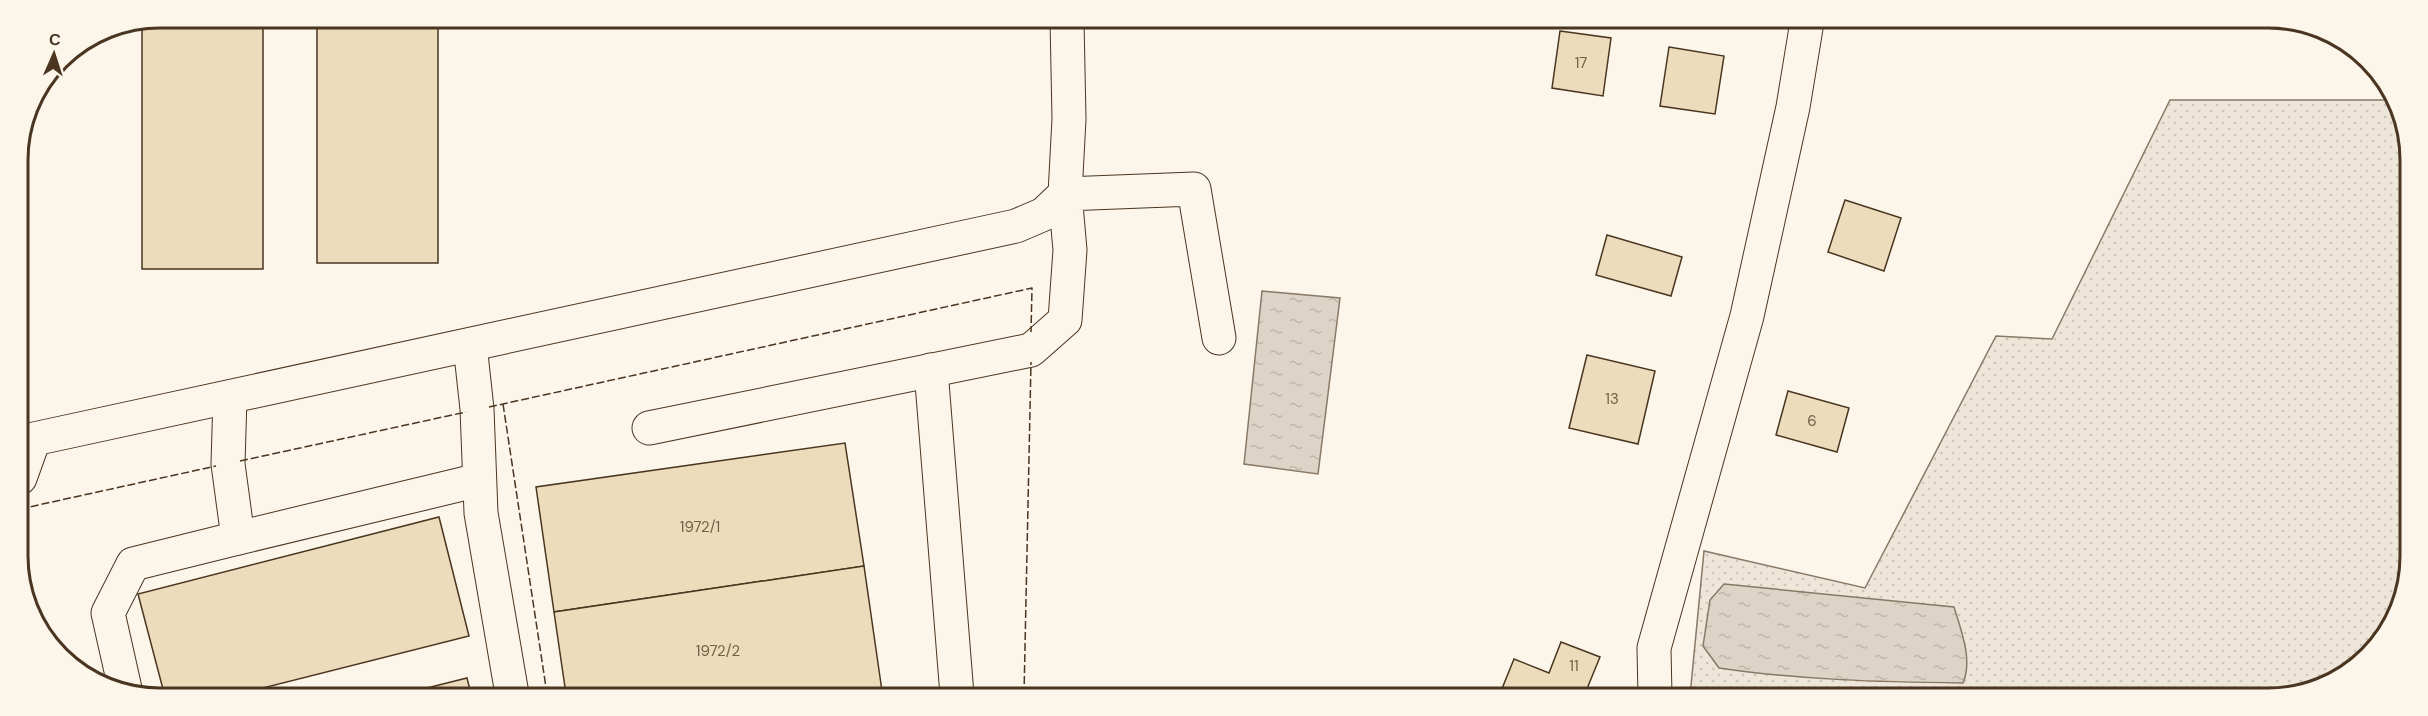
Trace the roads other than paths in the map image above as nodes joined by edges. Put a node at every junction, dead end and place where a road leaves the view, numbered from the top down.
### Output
1 (1806, 28) edge
2 (1067, 29) edge
3 (1065, 194) junction
4 (1219, 338) dead end
5 (470, 345) junction
6 (931, 370) junction
7 (230, 397) junction
8 (649, 428) dead end
9 (28, 455) edge
10 (479, 480) junction
11 (238, 538) junction
12 (124, 682) edge
13 (1655, 687) edge
14 (511, 688) edge
15 (956, 688) edge

1 - 13 street
2 - 3 street
3 - 4 street
3 - 5 street
3 - 6 street
5 - 7 street
5 - 10 street
6 - 8 street
6 - 15 street
7 - 9 street
7 - 11 street
10 - 11 street
10 - 14 street
11 - 12 street

